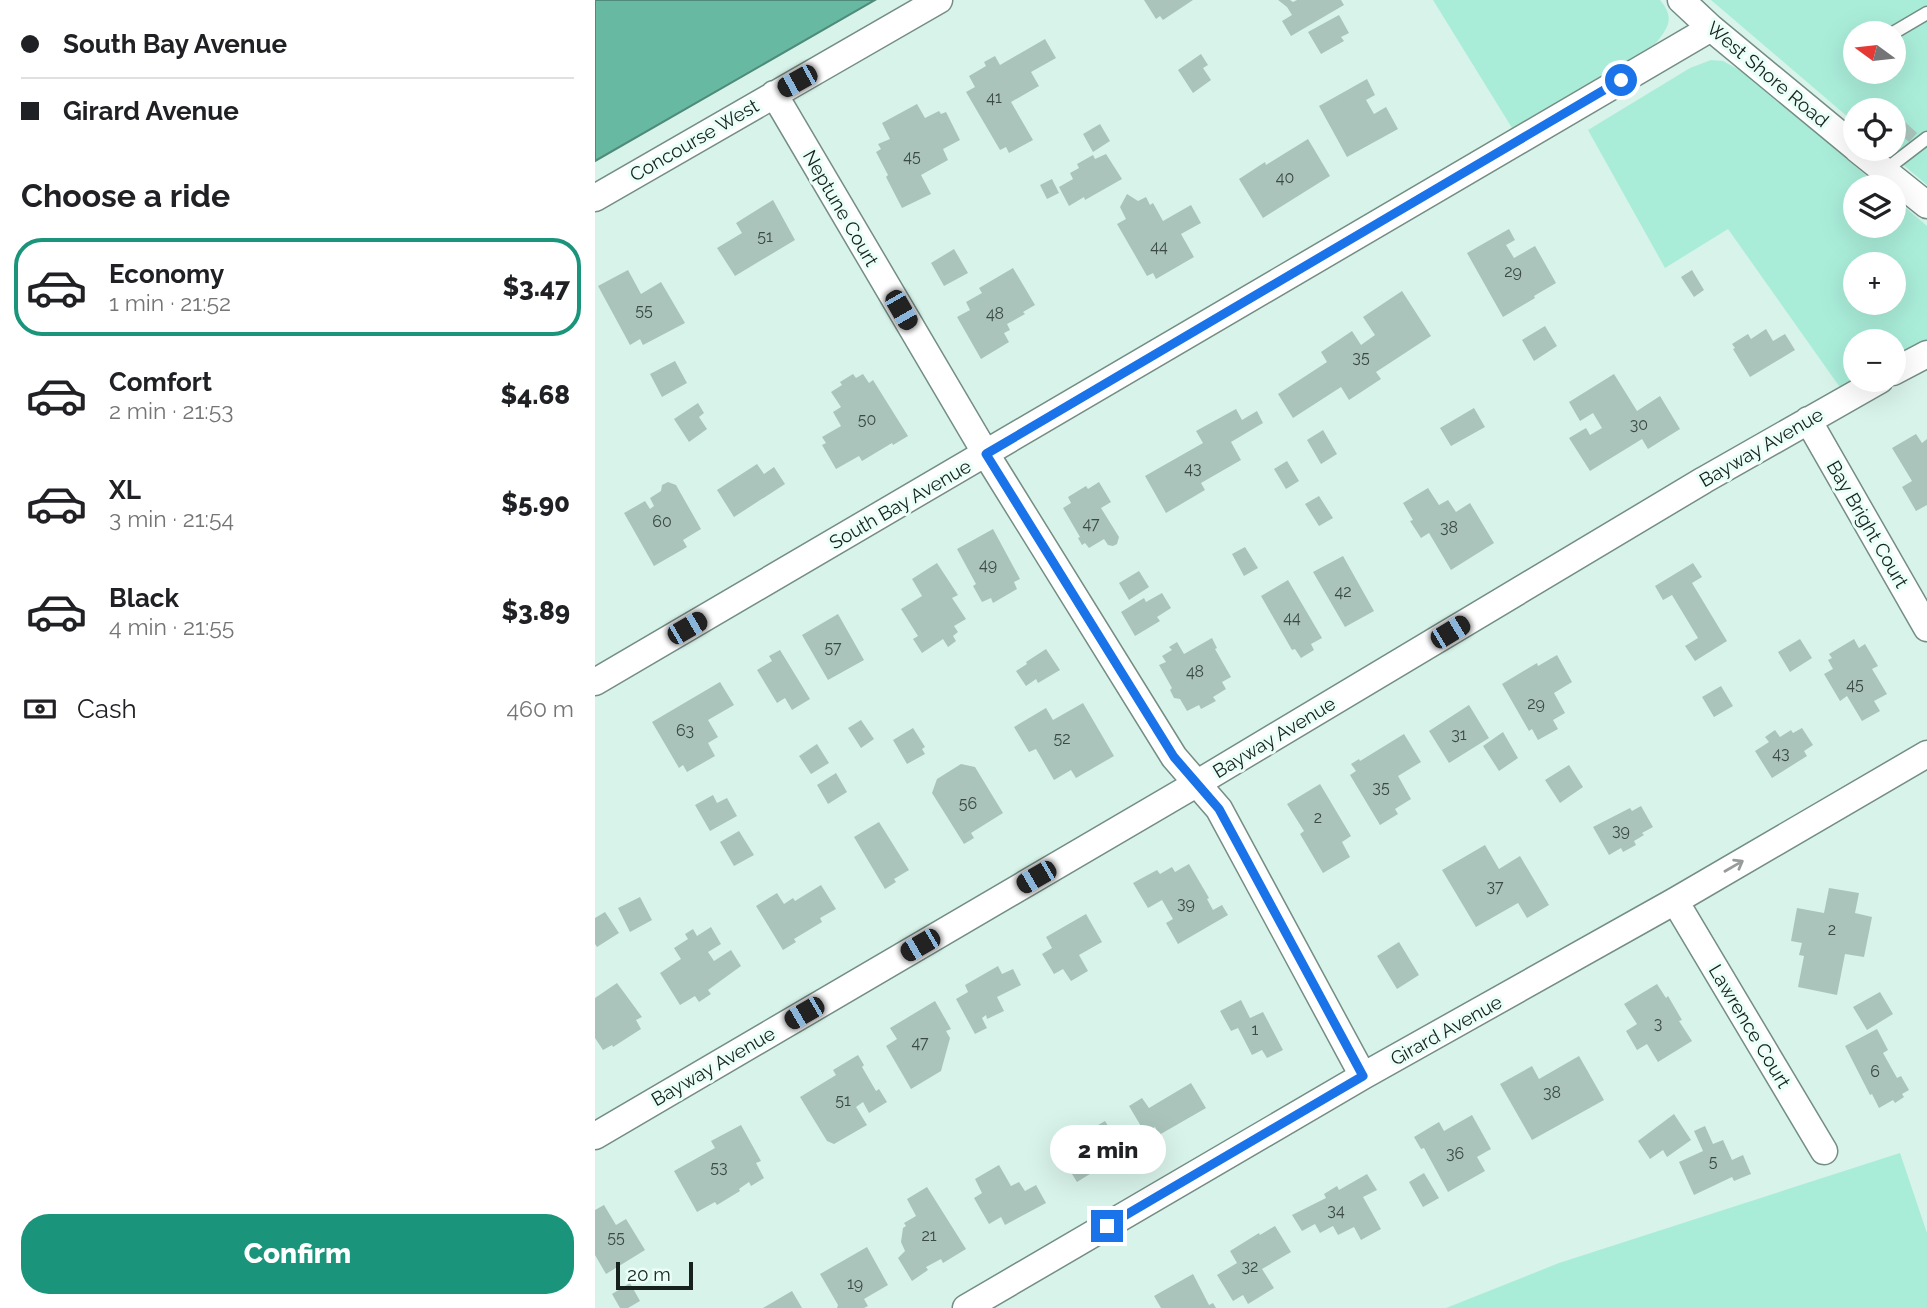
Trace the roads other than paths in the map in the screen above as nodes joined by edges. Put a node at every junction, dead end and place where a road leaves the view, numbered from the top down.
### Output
1 (939, 0) edge
2 (1681, 0) edge
3 (1927, 13) edge
4 (1906, 25) edge
5 (1711, 28) junction
6 (774, 93) junction
7 (1843, 137) edge
8 (1927, 138) edge
9 (1872, 161) edge
10 (1884, 171) junction
11 (595, 198) edge
12 (1927, 205) edge
13 (1927, 354) edge
14 (1906, 365) edge
15 (1858, 392) edge
16 (1808, 420) junction
17 (986, 454) junction
18 (1927, 628) edge
19 (595, 682) edge
20 (1927, 754) edge
21 (1196, 784) junction
22 (1675, 901) junction
23 (1363, 1076) junction
24 (595, 1136) edge
25 (1824, 1151) dead end
26 (966, 1308) edge

1 - 6 street, Concourse West
2 - 5 street, West Shore Road
3 - 4 lane
5 - 7 street, West Shore Road
5 - 17 street, South Bay Avenue
6 - 11 street, Concourse West
6 - 17 street, Neptune Court
8 - 10 lane
9 - 10 street, West Shore Road
10 - 12 street, West Shore Road
13 - 14 street
15 - 16 street, Bayway Avenue
16 - 18 street, Bay Bright Court
16 - 21 street, Bayway Avenue
17 - 19 street, South Bay Avenue
17 - 21 street, Neptune Court
22 -> 20 street, Girard Avenue
21 - 23 street, Neptune Court
21 - 24 street, Bayway Avenue
22 - 23 street, Girard Avenue
22 - 25 street, Lawrence Court
23 - 26 street, Girard Avenue

